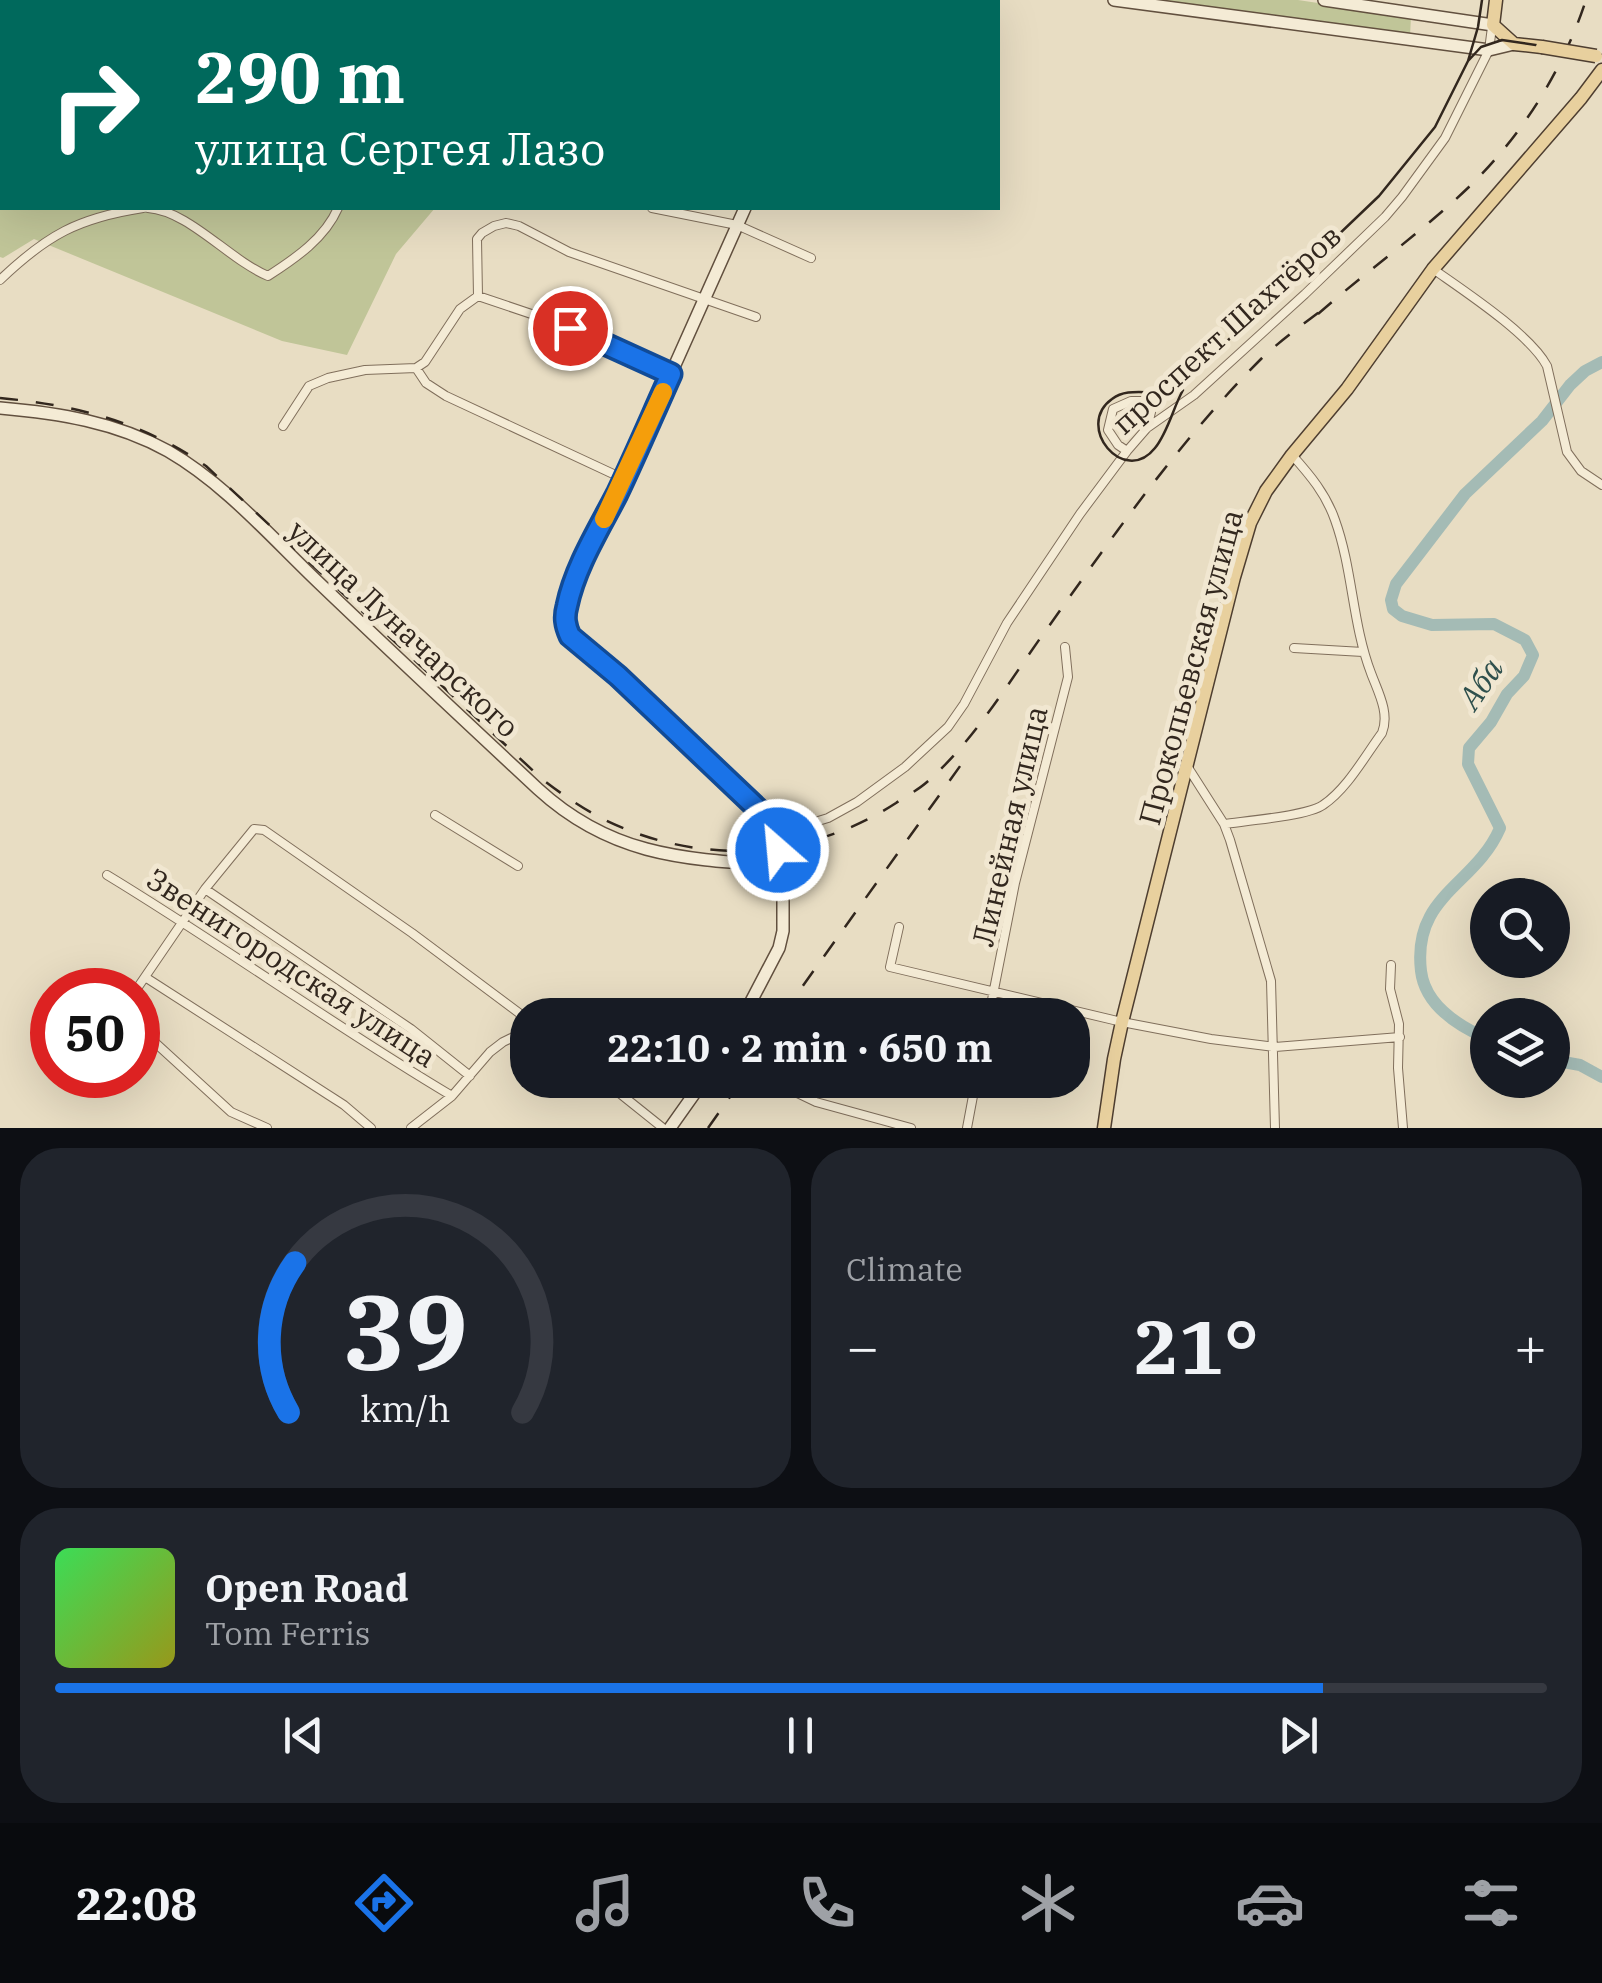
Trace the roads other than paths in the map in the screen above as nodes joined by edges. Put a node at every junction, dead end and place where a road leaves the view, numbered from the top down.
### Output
1 (1114, 0) edge
2 (1324, 0) edge
3 (1496, 0) edge
4 (1492, 25) junction
5 (1514, 44) junction
6 (1489, 50) junction
7 (1600, 61) edge
8 (130, 210) edge
9 (166, 210) edge
10 (337, 210) edge
11 (663, 210) edge
12 (744, 210) edge
13 (737, 224) junction
14 (812, 258) dead end
15 (1433, 269) junction
16 (0, 280) edge
17 (478, 296) junction
18 (705, 298) junction
19 (756, 317) dead end
20 (416, 368) junction
21 (671, 374) junction
22 (0, 408) edge
23 (282, 426) dead end
24 (1147, 428) junction
25 (1127, 451) junction
26 (1292, 454) junction
27 (624, 479) junction
28 (1602, 485) edge
29 (1065, 647) dead end
30 (1294, 648) dead end
31 (1363, 652) junction
32 (1188, 766) junction
33 (436, 814) dead end
34 (1224, 824) junction
35 (776, 834) junction
36 (779, 862) junction
37 (518, 866) dead end
38 (107, 875) dead end
39 (205, 890) junction
40 (183, 921) junction
41 (899, 927) dead end
42 (1392, 965) dead end
43 (151, 968) edge
44 (160, 987) edge
45 (994, 992) junction
46 (753, 998) edge
47 (993, 998) edge
48 (510, 1005) edge
49 (1122, 1022) junction
50 (1400, 1037) junction
51 (510, 1039) edge
52 (160, 1047) edge
53 (1274, 1047) junction
54 (470, 1076) junction
55 (452, 1096) junction
56 (627, 1098) edge
57 (690, 1098) edge
58 (808, 1098) edge
59 (973, 1098) edge
60 (267, 1128) edge
61 (371, 1128) edge
62 (411, 1128) edge
63 (667, 1128) edge
64 (912, 1128) edge
65 (967, 1128) edge
66 (1104, 1128) edge
67 (1276, 1128) edge
68 (1404, 1128) edge

1 - 6 main road
2 - 4 main road
3 - 4 main road
4 - 5 main road
4 - 6 street, проспект Шахтёров
5 - 6 main road
5 - 7 main road, bridge
6 - 24 street, проспект Шахтёров
7 - 15 main road, Прокопьевская улица
8 - 16 street
9 - 10 street
11 - 13 street
12 - 13 main road
13 - 14 street
13 - 18 main road
15 - 26 main road, Прокопьевская улица
15 - 28 street
17 - 18 street
17 - 20 street
17 - 21 street
18 - 19 street
18 - 21 main road
20 - 23 street
20 - 27 street
21 - 27 main road
22 - 36 main road, улица Луначарского
24 - 25 street, проспект Шахтёров
24 - 25 street
25 - 35 street, проспект Шахтёров
26 - 31 street
26 - 32 main road, Прокопьевская улица
27 - 35 main road
29 - 45 street, Линейная улица
30 - 31 street
31 - 34 street
32 - 34 street
32 - 49 main road, Прокопьевская улица
33 - 37 street
34 - 53 street
35 - 36 main road
36 - 46 main road
38 - 40 street, Звенигородская улица
39 - 40 street
39 - 48 street
39 - 54 street
40 - 43 street
40 - 55 street, Звенигородская улица
41 - 45 street
42 - 50 street
44 - 61 street
45 - 47 street, Линейная улица
45 - 49 street
49 - 53 street
49 - 66 main road, Прокопьевская улица
50 - 53 street
50 - 68 street
51 - 54 street
52 - 60 street
53 - 67 street
54 - 55 street
55 - 62 street
56 - 63 street
57 - 63 main road
58 - 64 street
59 - 65 street

